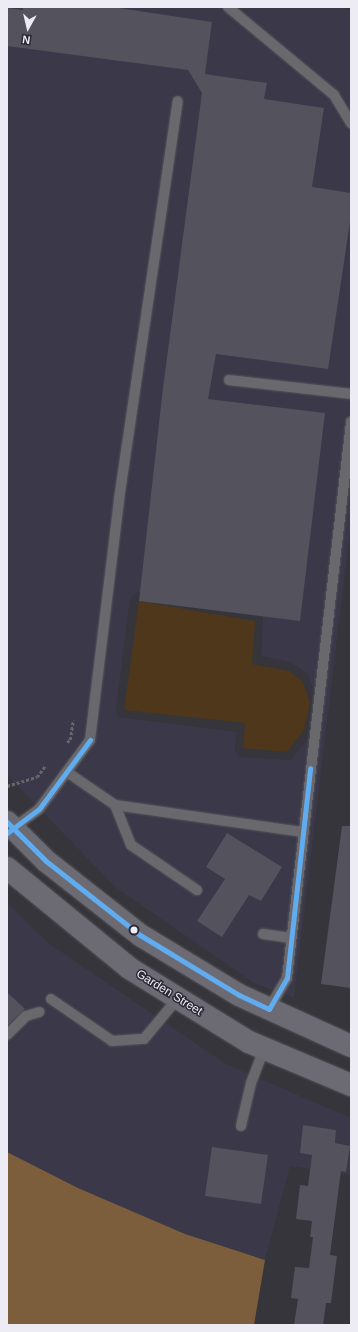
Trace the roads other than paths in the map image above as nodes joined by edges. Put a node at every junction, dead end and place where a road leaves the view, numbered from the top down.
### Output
1 (228, 7) edge
2 (178, 101) dead end
3 (351, 123) edge
4 (229, 380) dead end
5 (351, 394) edge
6 (351, 422) edge
7 (67, 772) junction
8 (115, 805) junction
9 (10, 825) edge
10 (303, 832) junction
11 (7, 868) edge
12 (197, 890) dead end
13 (263, 934) dead end
14 (290, 938) junction
15 (178, 998) junction
16 (51, 999) dead end
17 (269, 1008) junction
18 (39, 1012) dead end
19 (7, 1035) edge
20 (351, 1046) edge
21 (264, 1049) junction
22 (351, 1085) edge
23 (241, 1126) dead end

1 - 3 lane
2 - 7 lane
4 - 5 lane
6 - 10 lane
7 - 8 lane
7 - 9 lane
8 - 10 lane
8 - 12 lane
9 - 17 main road
10 - 14 lane
11 - 15 main road, Garden Street
13 - 14 lane
14 - 17 lane
15 - 16 lane
15 - 21 main road, Garden Street
17 - 20 main road
18 - 19 lane
21 - 22 main road, Garden Street
21 - 23 lane

